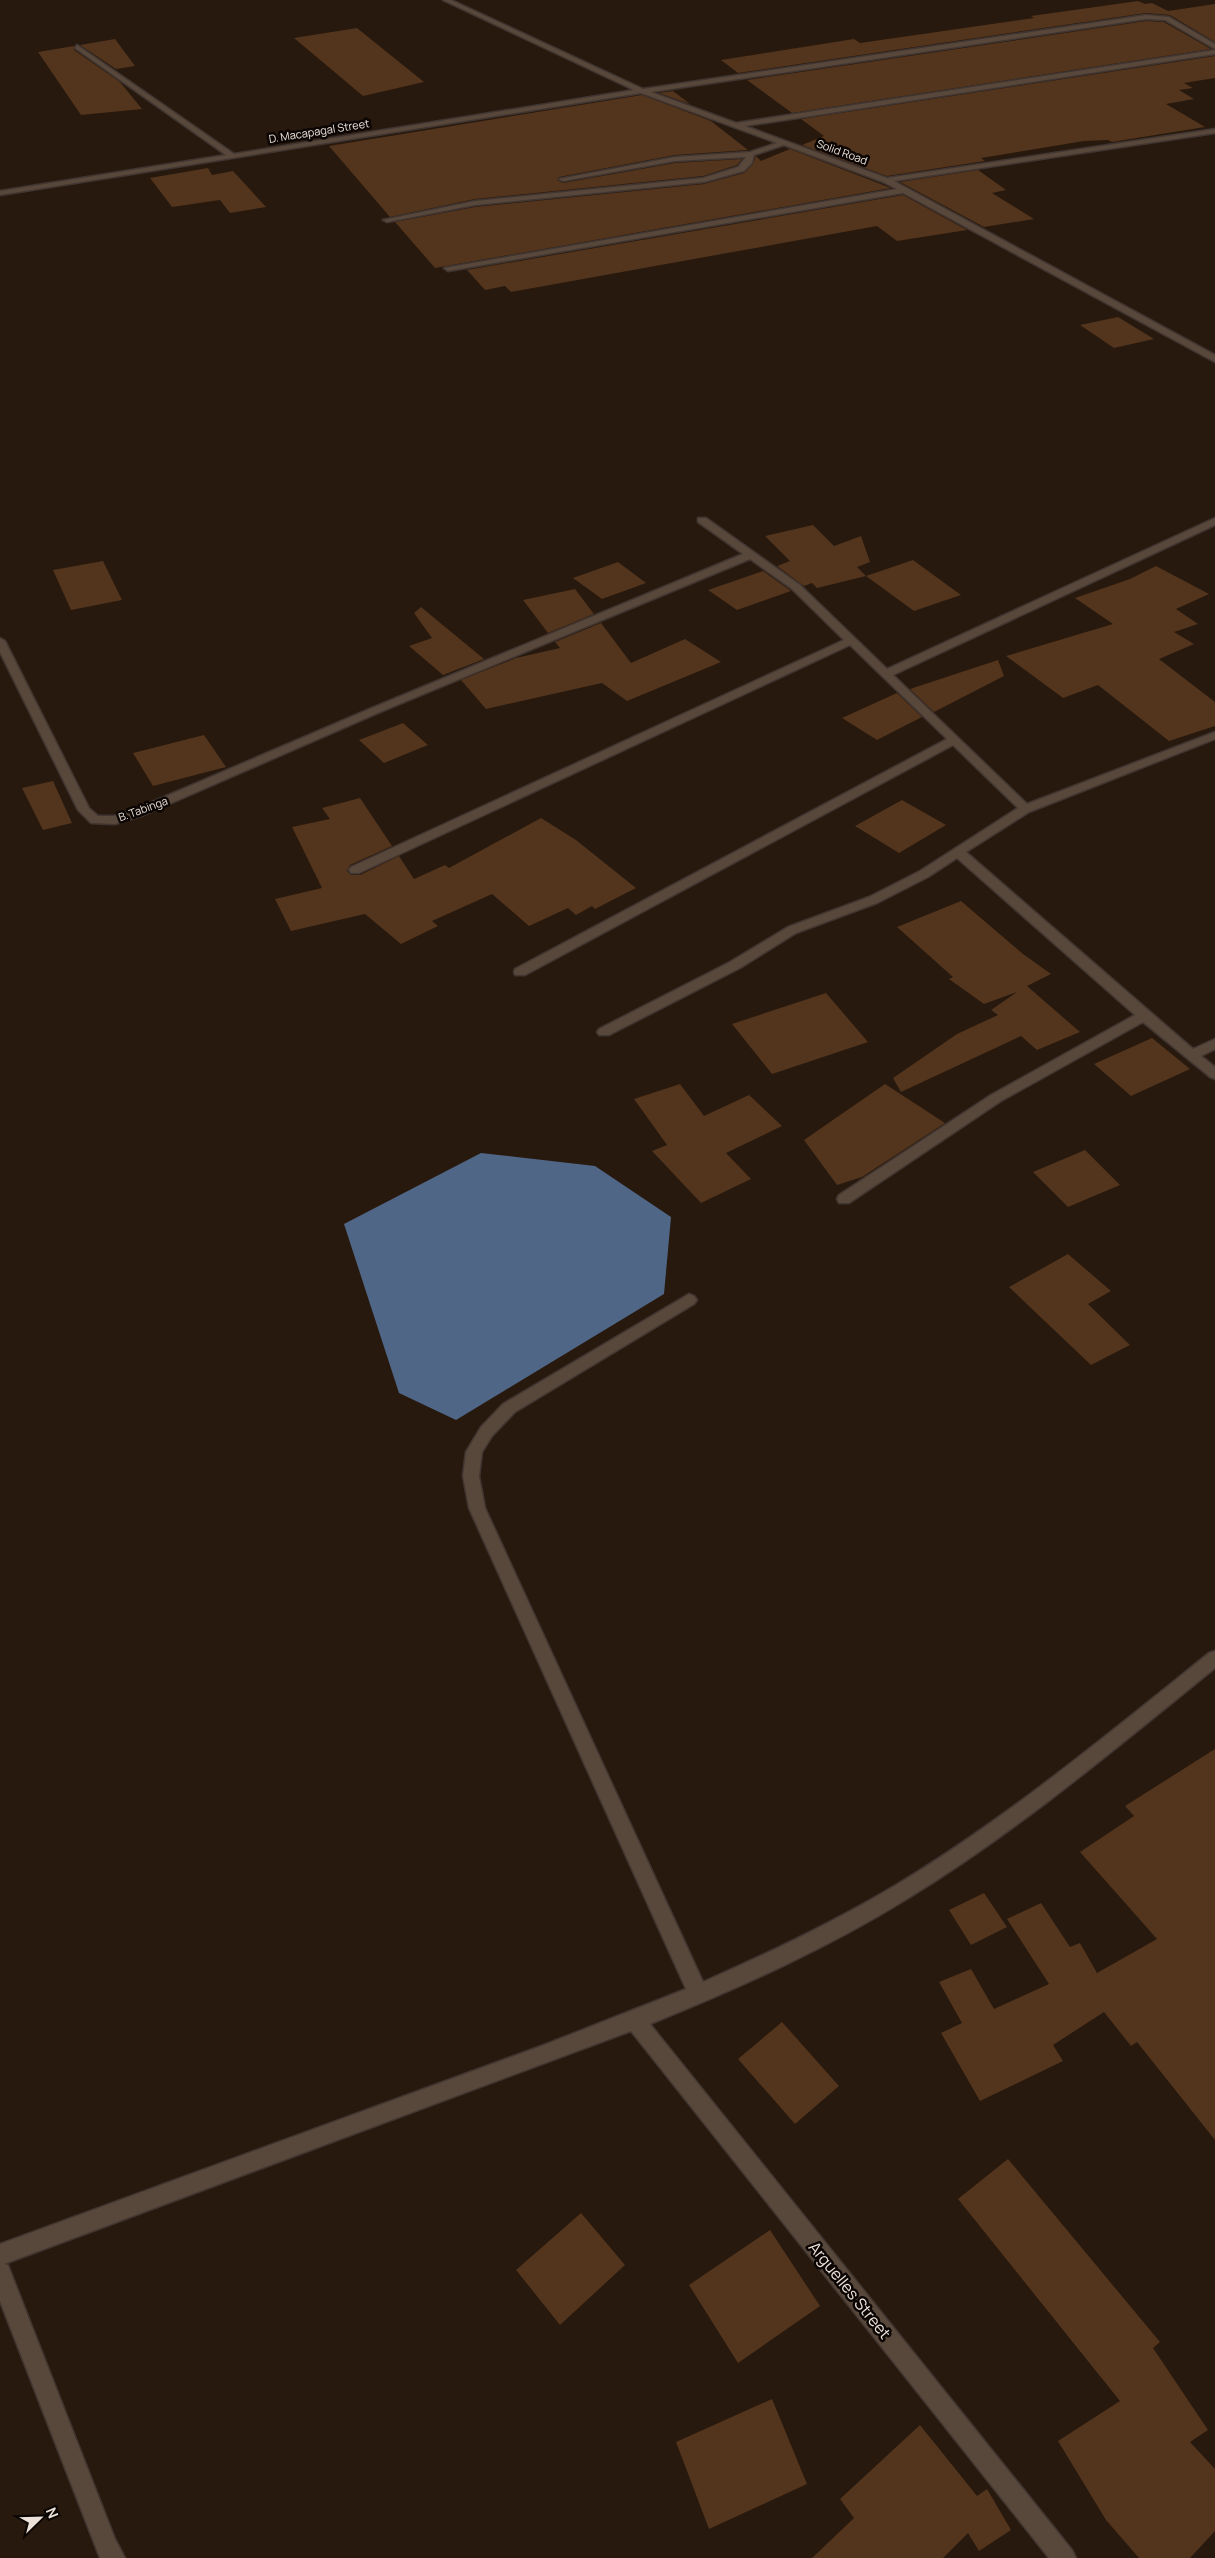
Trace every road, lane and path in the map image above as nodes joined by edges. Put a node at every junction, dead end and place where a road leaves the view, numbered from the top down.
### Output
1 (446, 0) edge
2 (77, 47) dead end
3 (1215, 47) edge
4 (1215, 52) edge
5 (642, 91) junction
6 (736, 126) junction
7 (1215, 131) edge
8 (783, 143) junction
9 (751, 154) junction
10 (234, 156) junction
11 (563, 179) dead end
12 (886, 180) junction
13 (905, 190) junction
14 (0, 193) edge
15 (387, 220) dead end
16 (448, 268) dead end
17 (1215, 359) edge
18 (702, 520) dead end
19 (1215, 521) edge
20 (752, 554) junction
21 (852, 640) junction
22 (0, 641) edge
23 (886, 674) junction
24 (1215, 736) edge
25 (952, 741) junction
26 (1025, 809) junction
27 (957, 851) junction
28 (355, 870) dead end
29 (520, 972) dead end
30 (1144, 1016) junction
31 (604, 1032) dead end
32 (1215, 1043) edge
33 (1193, 1054) junction
34 (1215, 1074) edge
35 (844, 1199) dead end
36 (689, 1300) dead end
37 (1215, 1658) edge
38 (699, 1995) junction
39 (636, 2022) junction
40 (0, 2255) edge
41 (0, 2272) edge
42 (113, 2558) edge
43 (1064, 2558) edge

1 - 5 street, Solid Road
2 - 10 street
3 - 5 street, D. Macapagal Street
4 - 6 street
5 - 6 street, Solid Road
5 - 10 street, D. Macapagal Street
6 - 8 street, Solid Road
7 - 12 street
8 - 9 street
8 - 12 street, Solid Road
9 - 11 street
9 - 15 street
10 - 14 street, D. Macapagal Street
12 - 13 street, Solid Road
13 - 16 street
13 - 17 street, Solid Road
18 - 20 street
19 - 23 street
20 - 21 street
20 - 22 street, B. Tabinga
21 - 23 street
21 - 28 street
23 - 25 street
24 - 26 street
25 - 26 street
25 - 29 street
26 - 27 street
27 - 30 street
27 - 31 street
30 - 33 street
30 - 35 street
32 - 33 street
33 - 34 street
36 - 38 street
37 - 38 street
38 - 39 street
39 - 40 street
39 - 43 street, Arguelles Street
41 - 42 street

